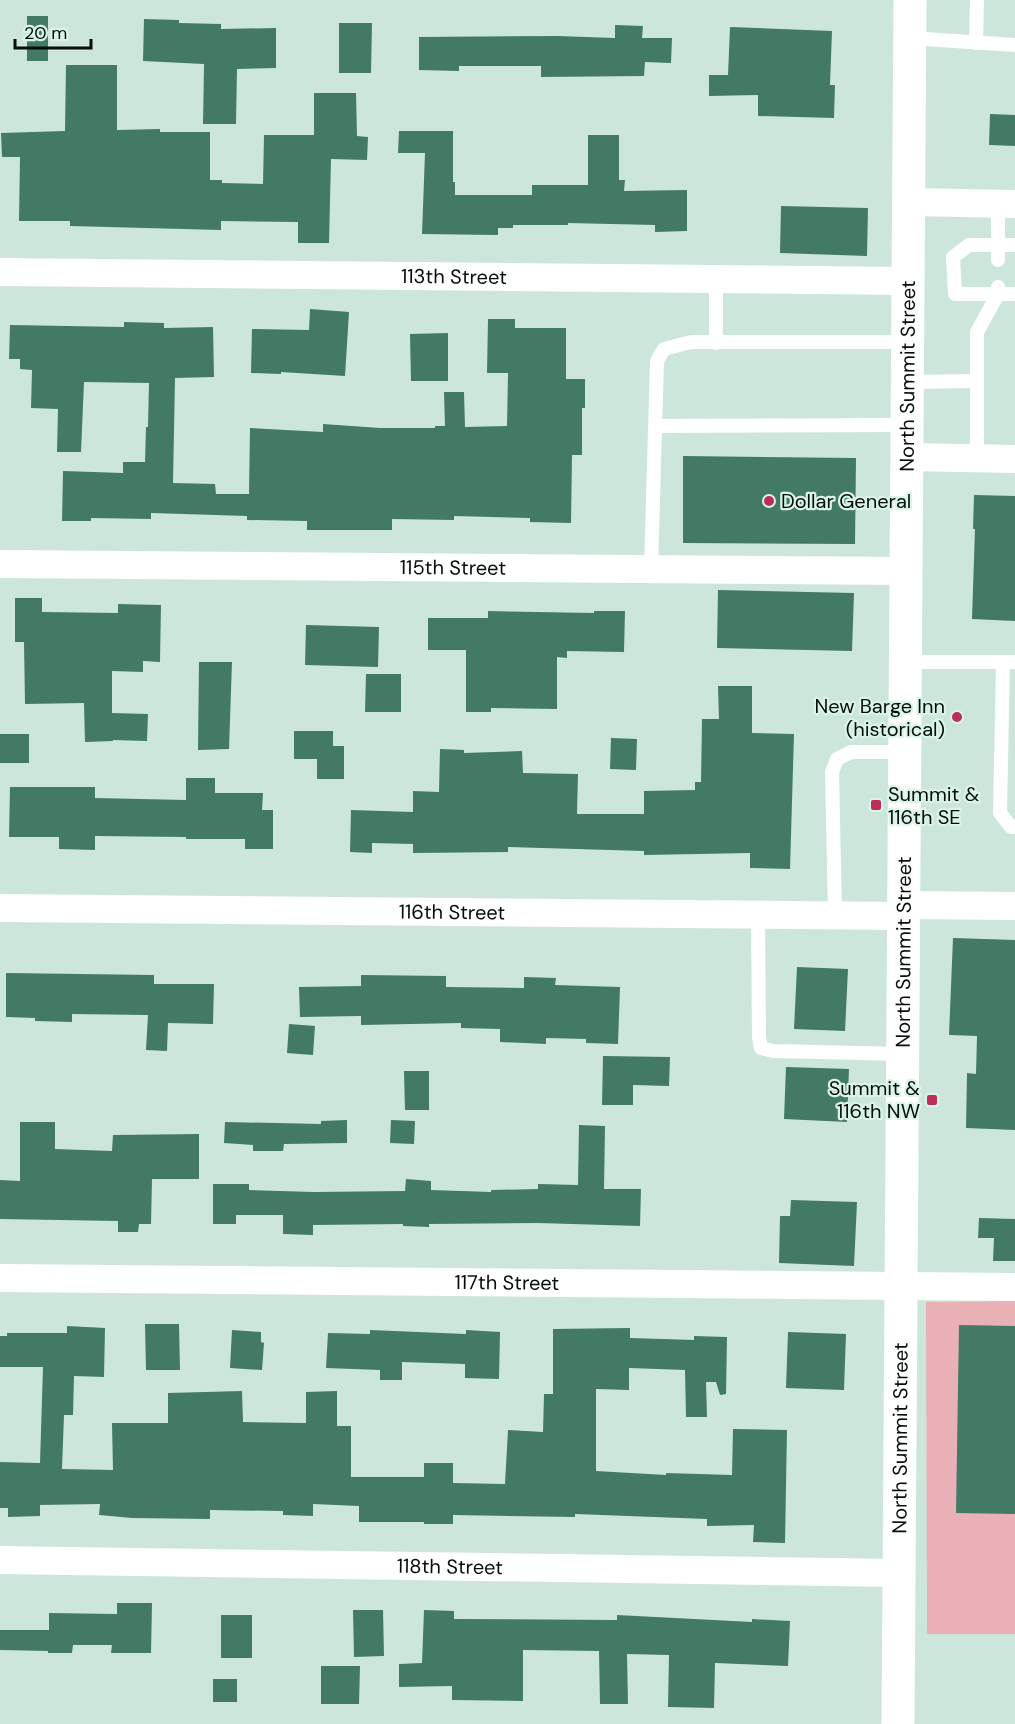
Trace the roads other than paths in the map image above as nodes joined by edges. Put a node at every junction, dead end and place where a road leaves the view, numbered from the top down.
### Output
1 (910, 0) edge
2 (976, 0) edge
3 (909, 38) junction
4 (976, 43) junction
5 (1015, 45) edge
6 (908, 202) junction
7 (1007, 204) edge
8 (998, 245) junction
9 (1015, 245) edge
10 (998, 260) dead end
11 (0, 272) edge
12 (716, 279) junction
13 (908, 281) junction
14 (998, 291) junction
15 (1015, 294) edge
16 (908, 342) junction
17 (716, 343) junction
18 (977, 381) junction
19 (907, 382) junction
20 (655, 426) junction
21 (907, 441) junction
22 (977, 458) junction
23 (1015, 459) edge
24 (0, 564) edge
25 (651, 569) junction
26 (906, 571) junction
27 (906, 662) junction
28 (1009, 662) edge
29 (905, 752) junction
30 (1015, 827) edge
31 (1015, 906) edge
32 (0, 908) edge
33 (904, 910) junction
34 (758, 915) junction
35 (835, 915) junction
36 (903, 1054) junction
37 (0, 1278) edge
38 (901, 1286) junction
39 (1015, 1287) edge
40 (0, 1560) edge
41 (899, 1573) junction
42 (898, 1724) edge

1 - 3 main road, North Summit Street
2 - 4 lane
3 - 4 lane
3 - 6 main road, North Summit Street
4 - 5 lane
6 - 7 street
6 - 13 main road, North Summit Street
7 - 8 lane
8 - 9 lane
8 - 10 lane
8 - 14 lane
11 - 12 street, 113th Street
12 - 13 street, 113th Street
12 - 17 lane
13 - 16 main road, North Summit Street
14 - 15 lane
14 - 18 lane
16 - 17 lane
16 - 19 main road, North Summit Street
17 - 20 lane
18 - 19 lane
18 - 22 lane
19 - 21 main road, North Summit Street
20 - 21 lane
20 - 25 lane
21 - 22 street
21 - 26 main road, North Summit Street
22 - 23 street
24 - 25 street, 115th Street
25 - 26 street, 115th Street
26 - 27 main road, North Summit Street
27 - 28 lane
27 - 29 main road, North Summit Street
28 - 30 lane
29 - 33 main road, North Summit Street
29 - 35 lane
31 - 33 street, 116th Street
32 - 34 street, 116th Street
33 - 35 street, 116th Street
33 - 36 main road, North Summit Street
34 - 35 street, 116th Street
34 - 36 lane
36 - 38 main road, North Summit Street
37 - 38 street, 117th Street
38 - 39 street, 117th Street
38 - 41 main road, North Summit Street
40 - 41 street, 118th Street
41 - 42 main road, North Summit Street

